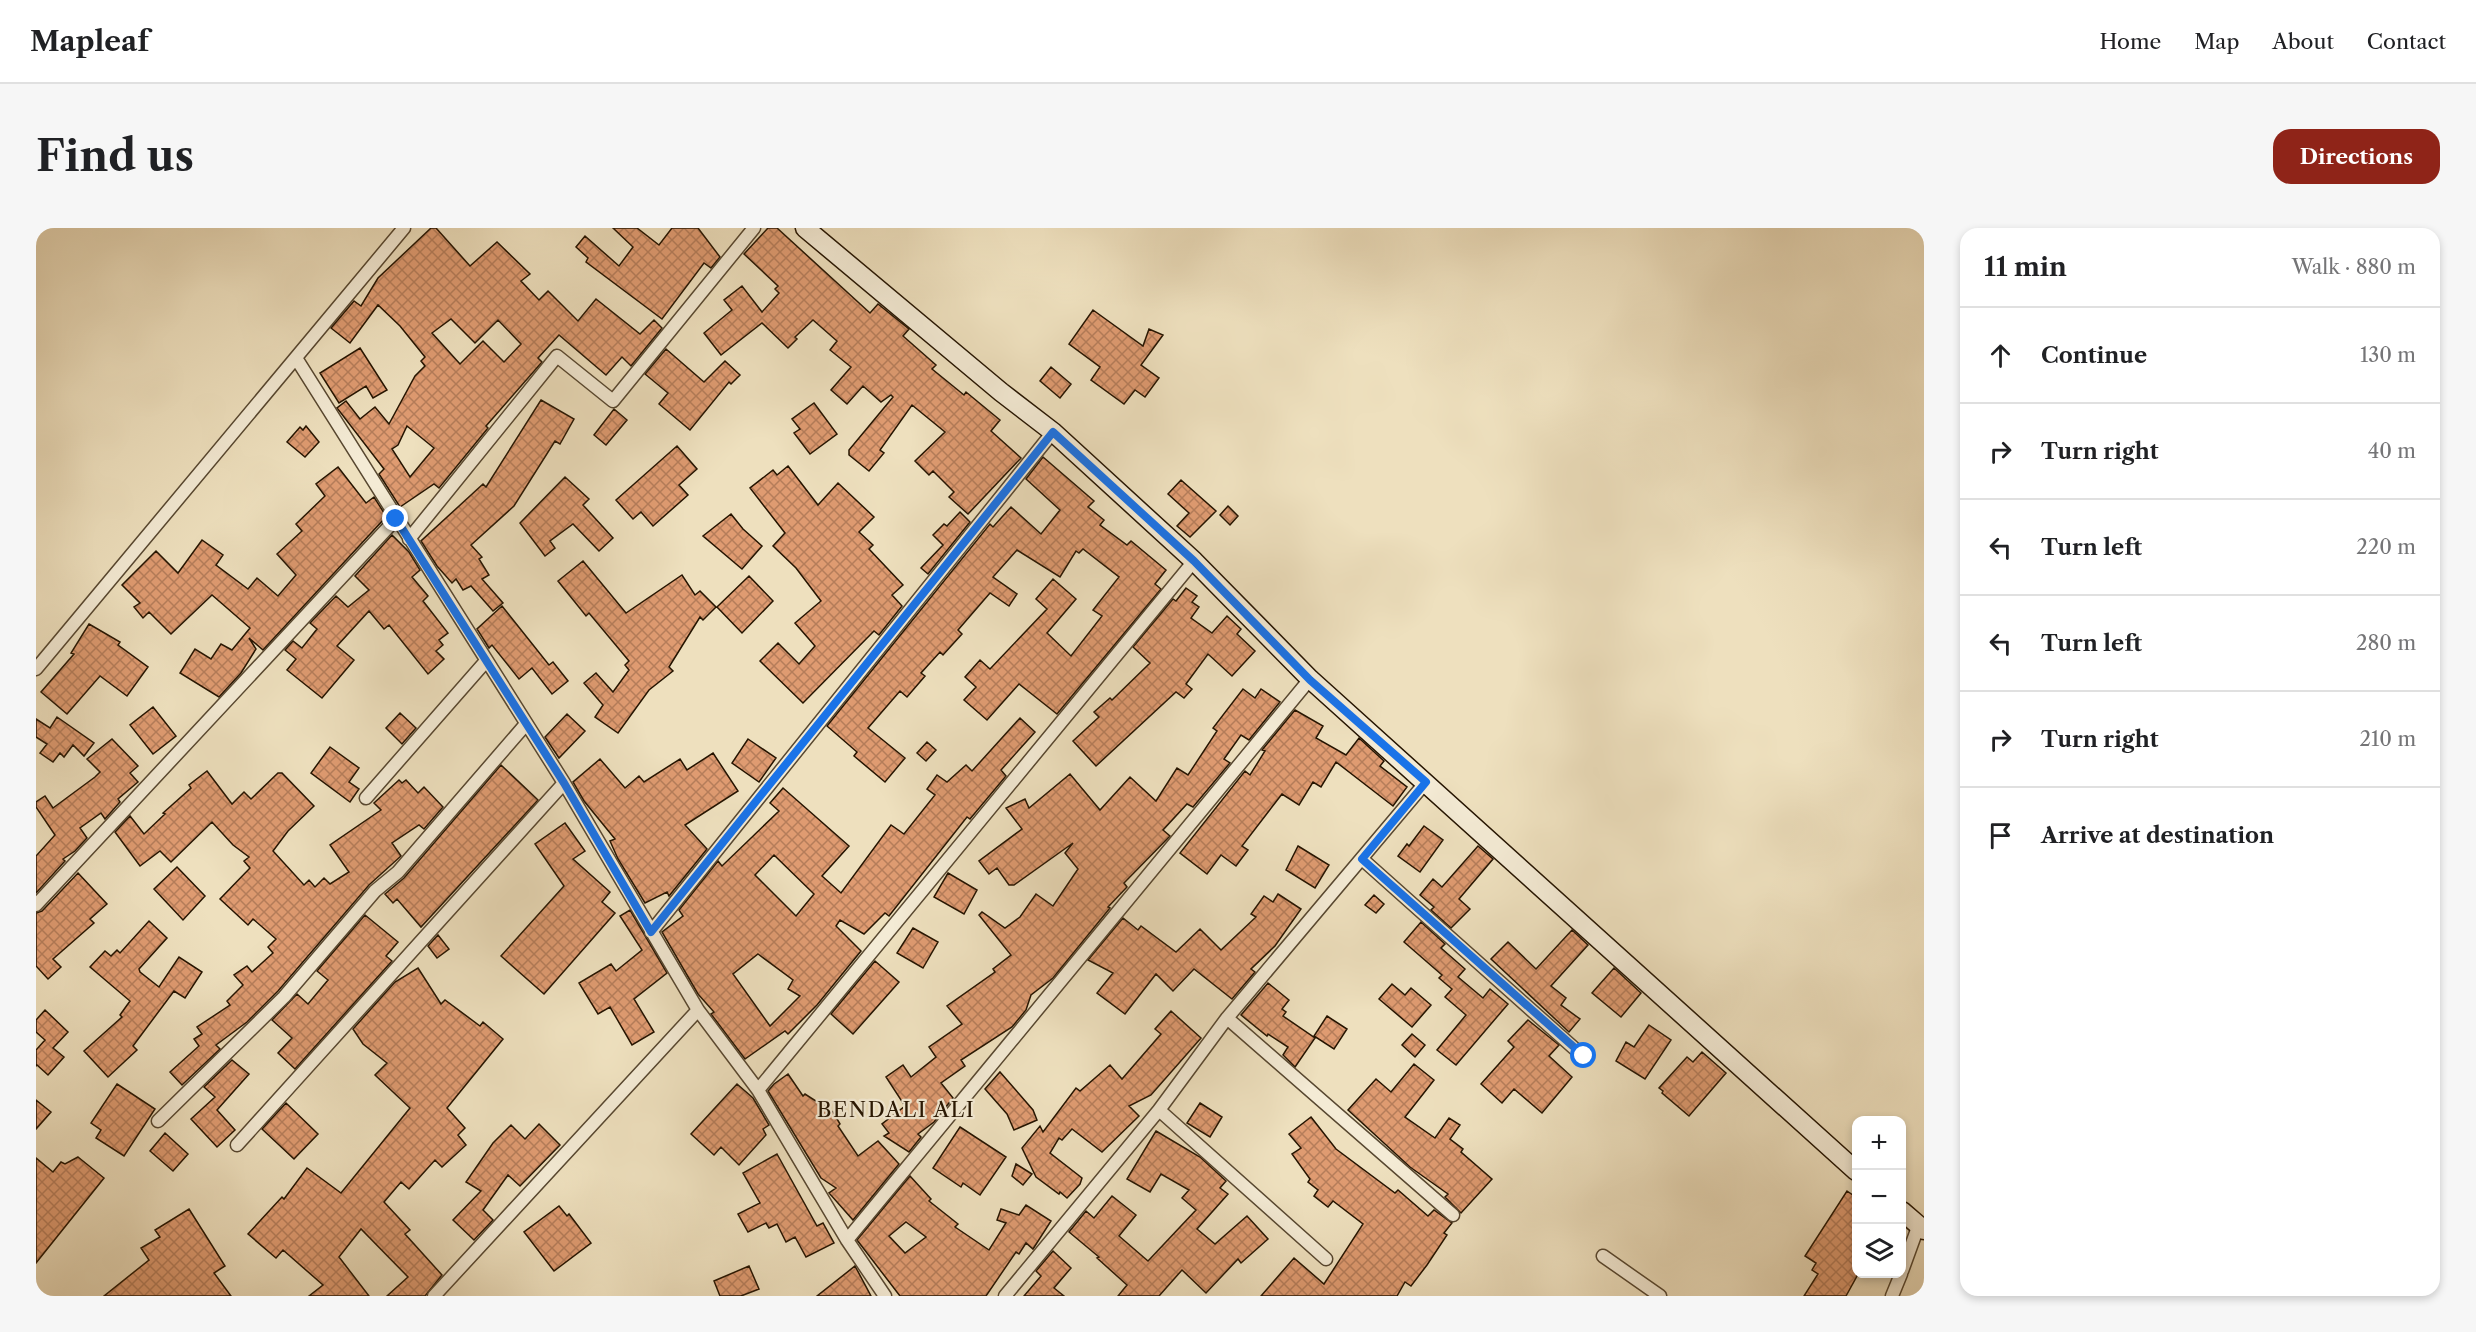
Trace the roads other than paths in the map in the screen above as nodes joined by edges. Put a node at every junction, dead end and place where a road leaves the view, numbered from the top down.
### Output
1 (404, 228) edge
2 (754, 228) edge
3 (805, 228) edge
4 (296, 358) junction
5 (1053, 432) junction
6 (396, 519) junction
7 (409, 539) junction
8 (1194, 561) junction
9 (486, 661) junction
10 (36, 669) edge
11 (1310, 680) junction
12 (526, 724) junction
13 (1426, 782) junction
14 (564, 783) junction
15 (366, 798) dead end
16 (1362, 859) junction
17 (36, 904) edge
18 (651, 932) junction
19 (699, 1010) junction
20 (1227, 1018) junction
21 (1584, 1056) dead end
22 (758, 1090) junction
23 (1159, 1110) junction
24 (158, 1121) dead end
25 (237, 1145) dead end
26 (1856, 1170) edge
27 (1453, 1215) dead end
28 (1906, 1215) edge
29 (1921, 1228) edge
30 (847, 1240) junction
31 (1603, 1256) dead end
32 (1326, 1258) dead end
33 (1906, 1261) edge
34 (1899, 1278) edge
35 (434, 1296) edge
36 (885, 1296) edge
37 (1005, 1296) edge
38 (1660, 1296) edge
39 (1892, 1296) edge

1 - 4 street
2 - 7 street
3 - 5 main road
4 - 6 street
4 - 10 street
5 - 8 main road
5 - 18 street
6 - 7 street
6 - 17 street
7 - 9 street
8 - 11 main road
8 - 22 street
9 - 12 street
9 - 15 street
11 - 13 main road
11 - 30 street
12 - 14 street
12 - 24 street
13 - 16 street
13 - 26 main road
14 - 18 street
14 - 25 street
16 - 20 street
16 - 21 street
18 - 19 street
19 - 22 street
19 - 35 street
20 - 23 street
20 - 27 street
22 - 30 street
23 - 32 street
23 - 37 street
28 - 29 main road
29 - 33 street
30 - 36 street
31 - 38 street
34 - 39 street

